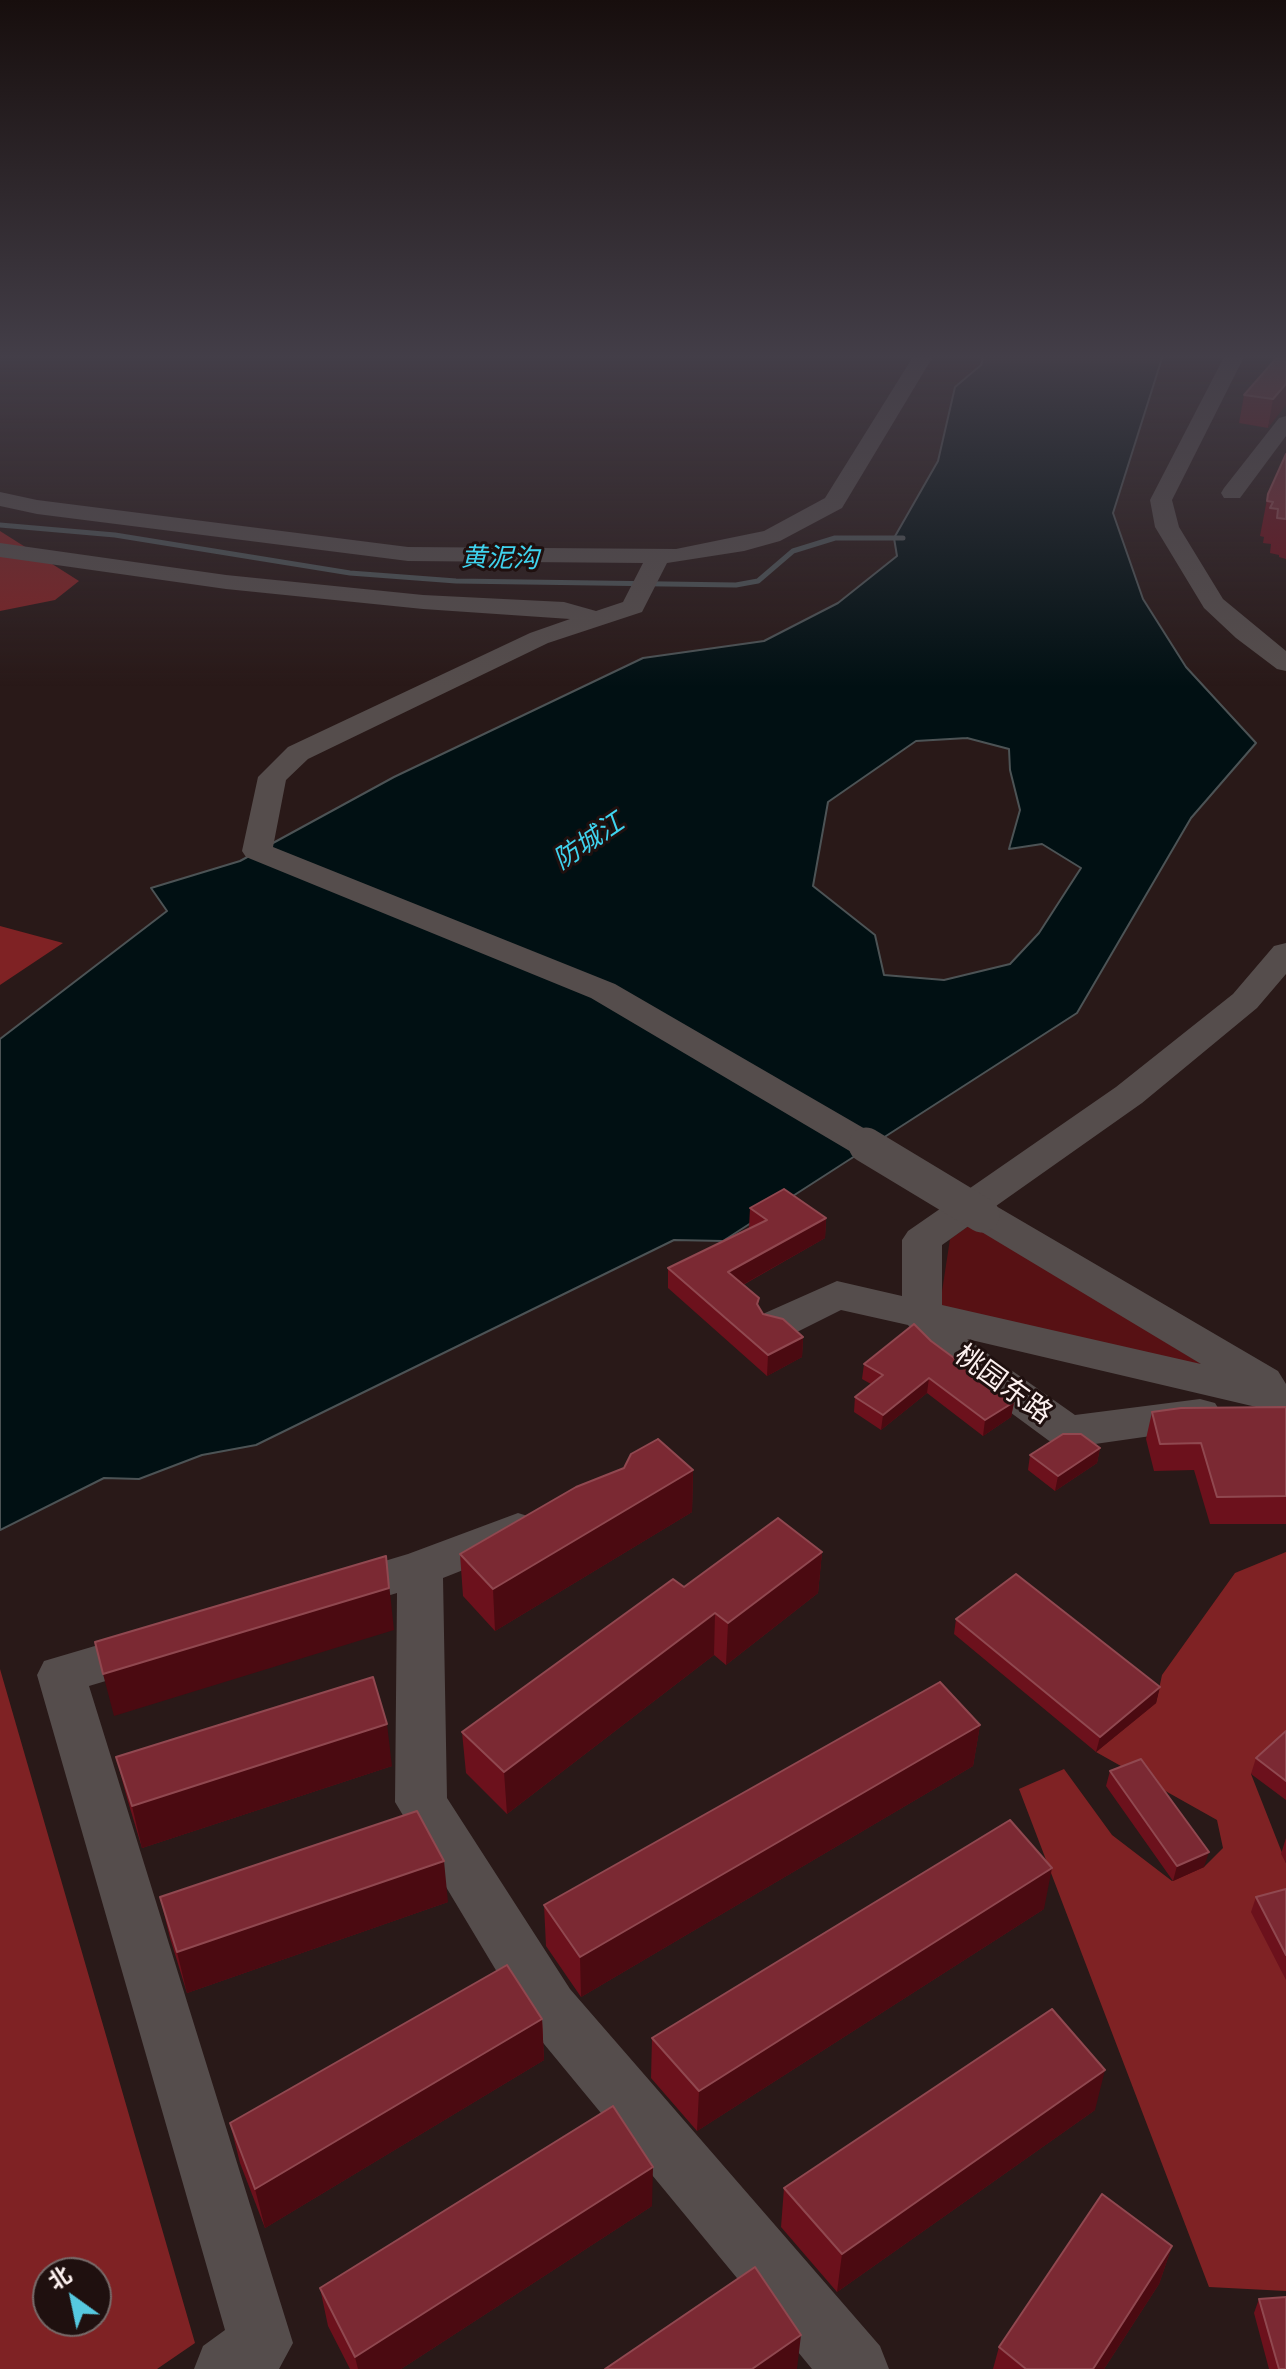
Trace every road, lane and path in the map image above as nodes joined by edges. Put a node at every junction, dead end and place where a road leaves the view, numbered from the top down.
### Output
1 (857, 466) edge
2 (1182, 466) edge
3 (1253, 466) edge
4 (1232, 493) dead end
5 (0, 499) edge
6 (0, 550) edge
7 (658, 558) junction
8 (597, 619) junction
9 (1286, 663) edge
10 (1286, 953) edge
11 (922, 1314) junction
12 (780, 1323) edge
13 (1286, 1399) edge
14 (564, 1512) edge
15 (420, 1568) junction
16 (300, 1604) edge
17 (196, 1635) edge
18 (226, 2369) edge
19 (857, 2369) edge

1 - 7 street
2 - 9 street
3 - 4 street
5 - 7 street
6 - 8 street
7 - 8 street
8 - 13 street, bridge
10 - 11 street
11 - 12 street
11 - 13 street
11 - 13 street, 桃园东路
14 - 15 street
15 - 16 street
15 - 19 street
17 - 18 street

